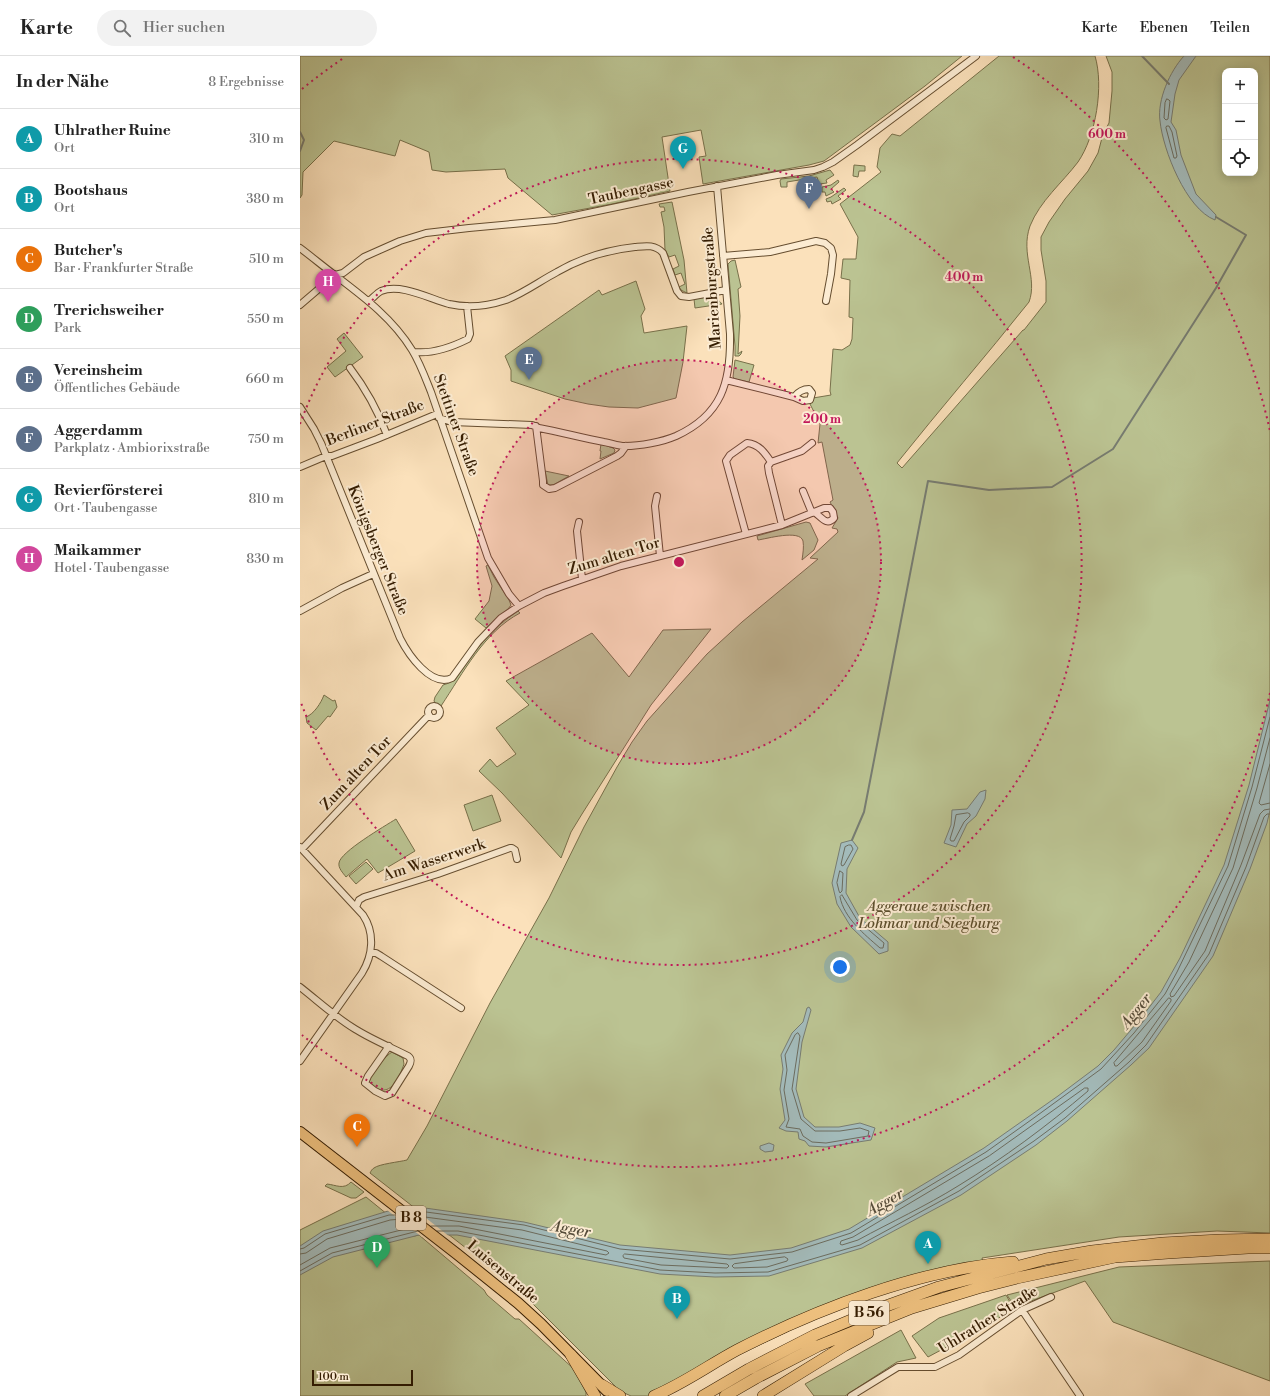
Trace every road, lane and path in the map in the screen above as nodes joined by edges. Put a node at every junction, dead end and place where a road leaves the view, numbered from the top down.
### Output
1 (976, 56) edge
2 (717, 186) junction
3 (300, 248) edge
4 (723, 256) junction
5 (335, 275) junction
6 (726, 290) junction
7 (369, 301) junction
8 (826, 301) dead end
9 (300, 305) edge
10 (467, 306) junction
11 (414, 352) junction
12 (350, 368) dead end
13 (726, 380) junction
14 (794, 397) dead end
15 (300, 407) edge
16 (438, 416) junction
17 (536, 426) junction
18 (387, 435) junction
19 (812, 443) dead end
20 (626, 446) junction
21 (326, 456) junction
22 (771, 462) junction
23 (300, 467) edge
24 (803, 491) dead end
25 (657, 496) dead end
26 (579, 522) dead end
27 (782, 524) junction
28 (746, 534) junction
29 (660, 556) junction
30 (373, 574) junction
31 (582, 579) junction
32 (519, 606) junction
33 (300, 611) edge
34 (452, 678) joint
35 (429, 716) dead end
36 (301, 848) edge
37 (517, 859) dead end
38 (356, 907) junction
39 (370, 953) junction
40 (300, 987) edge
41 (461, 1008) dead end
42 (334, 1014) junction
43 (389, 1046) junction
44 (300, 1061) edge
45 (300, 1132) edge
46 (1270, 1239) edge
47 (1270, 1248) edge
48 (1046, 1259) junction
49 (978, 1288) junction
50 (1051, 1297) dead end
51 (1022, 1310) junction
52 (571, 1355) junction
53 (677, 1384) junction
54 (602, 1385) junction
55 (595, 1396) edge
56 (611, 1396) edge
57 (620, 1396) edge
58 (654, 1396) edge
59 (665, 1396) edge
60 (703, 1396) edge
61 (725, 1396) edge
62 (763, 1396) edge
63 (851, 1396) edge
64 (1080, 1396) edge

1 - 2 street, Taubengasse
2 - 4 street, Marienburgstraße
2 - 5 street, Taubengasse
3 - 5 street, Stettiner Straße
4 - 6 street, Marienburgstraße
4 - 8 street
5 - 7 street, Stettiner Straße
5 - 9 street, Taubengasse
6 - 10 street
6 - 13 street, Marienburgstraße
7 - 10 street
7 - 11 street, Stettiner Straße
10 - 11 street
11 - 16 street, Stettiner Straße
12 - 18 street
13 - 14 street
13 - 20 street, Marienburgstraße
15 - 21 street, Königsberger Straße
16 - 17 street, Marienburgstraße
16 - 18 street, Berliner Straße
16 - 32 street, Stettiner Straße
17 - 20 street, Marienburgstraße
17 - 20 street
18 - 21 street, Berliner Straße
19 - 22 street
21 - 23 street, Berliner Straße
21 - 30 street, Königsberger Straße
22 - 27 street
22 - 28 street
24 - 27 street, Zum alten Tor
25 - 29 street
26 - 31 street
27 - 28 street, Zum alten Tor
28 - 29 street, Zum alten Tor
29 - 31 street, Zum alten Tor
30 - 33 street
30 - 34 street, Königsberger Straße
31 - 32 street, Zum alten Tor
32 - 34 street, Zum alten Tor
35 - 36 street, Zum alten Tor
36 - 38 street
37 - 38 street, Am Wasserwerk
38 - 39 street
39 - 41 street
39 - 42 street
40 - 42 street
42 - 43 street
42 - 44 street
43 - 43 street
45 - 52 main road, Luisenstraße / B 8
46 - 48 highway, B 56
47 - 49 highway, B 56
48 - 53 highway
48 - 60 highway, B 56
49 - 61 highway, B 56
49 - 62 highway
50 - 51 street, Uhlrather Straße
51 - 63 street, Uhlrather Straße
51 - 64 street
52 - 54 main road, Luisenstraße / B 8
52 - 55 highway
53 - 58 highway
53 - 59 highway
54 - 56 main road, Luisenstraße / B 8
54 - 57 highway

